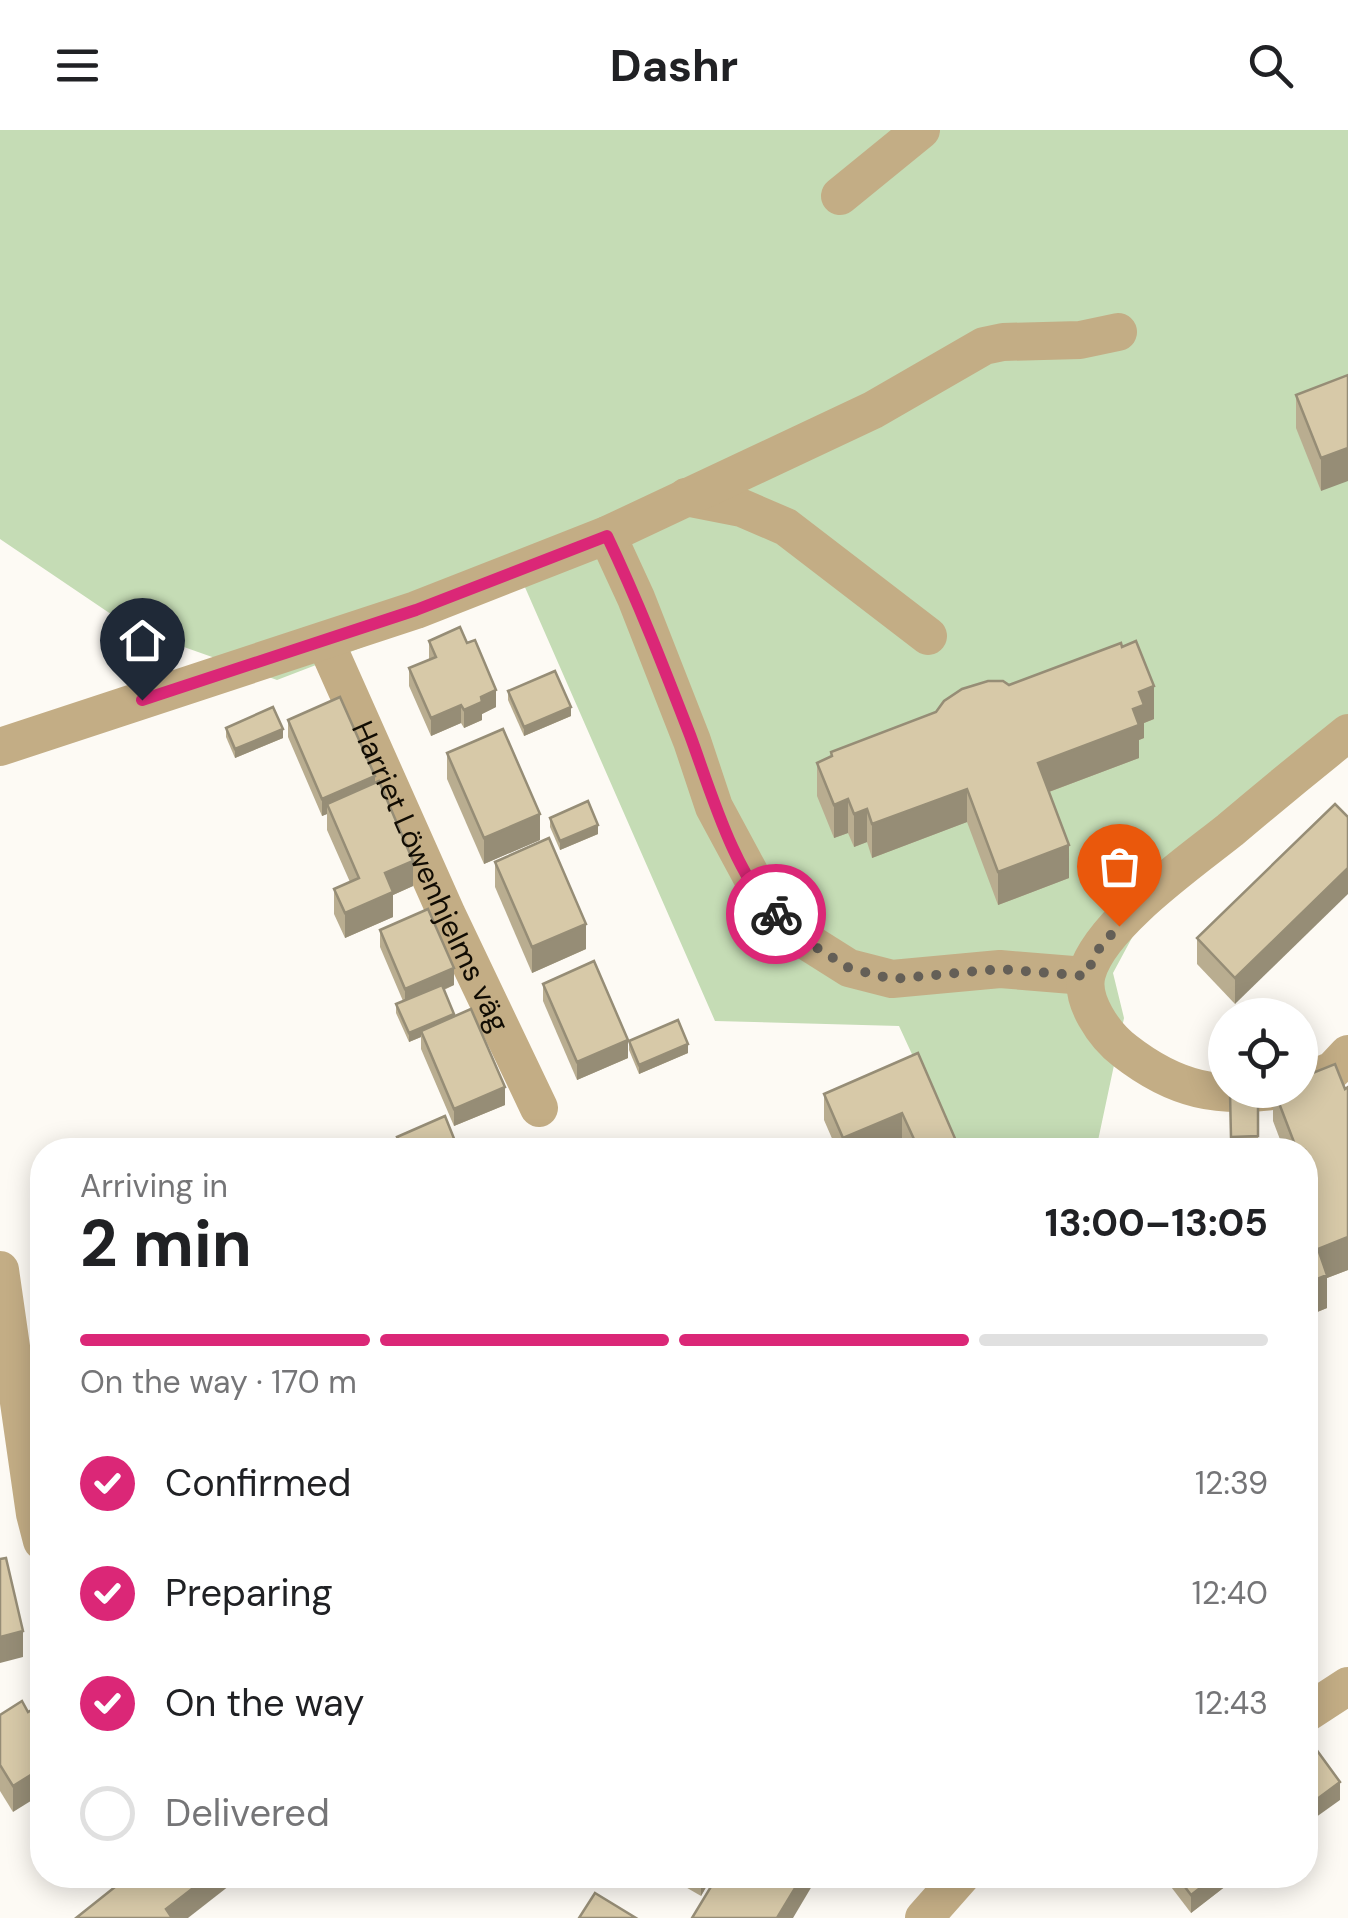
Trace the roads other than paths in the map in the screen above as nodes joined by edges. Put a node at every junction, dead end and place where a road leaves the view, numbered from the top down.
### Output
1 (921, 130) edge
2 (840, 196) dead end
3 (1118, 332) dead end
4 (686, 497) junction
5 (607, 536) junction
6 (928, 636) dead end
7 (325, 641) junction
8 (1348, 734) edge
9 (0, 746) edge
10 (1085, 976) junction
11 (1348, 1054) edge
12 (1318, 1076) edge
13 (1208, 1093) edge
14 (539, 1108) dead end
15 (0, 1270) edge
16 (30, 1479) edge
17 (1348, 1686) edge
18 (1318, 1706) edge
19 (951, 1888) edge
20 (924, 1918) edge

1 - 2 street
3 - 4 street
4 - 5 street
4 - 6 street
5 - 7 street
5 - 10 street
7 - 9 street
7 - 14 street, Harriet Löwenhjelms väg
8 - 10 street
10 - 13 street
11 - 12 street
15 - 16 street
17 - 18 street
19 - 20 street

